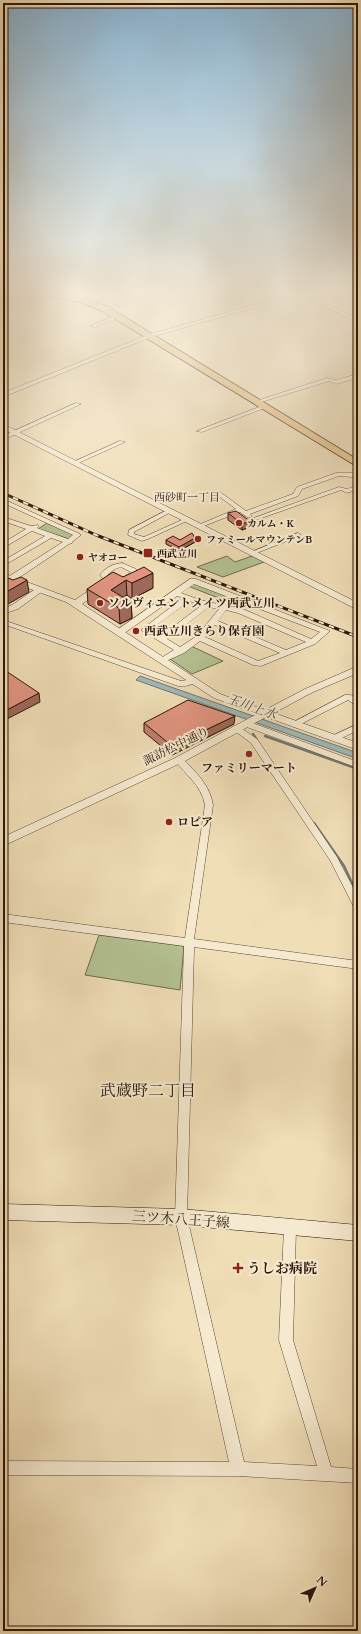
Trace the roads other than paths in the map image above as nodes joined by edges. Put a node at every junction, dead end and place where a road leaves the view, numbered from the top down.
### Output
1 (62, 370) edge
2 (205, 370) edge
3 (358, 376) edge
4 (5, 393) edge
5 (256, 402) junction
6 (78, 404) dead end
7 (264, 407) junction
8 (3, 426) edge
9 (200, 431) dead end
10 (15, 432) junction
11 (3, 438) edge
12 (122, 442) dead end
13 (74, 463) junction
14 (358, 464) edge
15 (358, 473) edge
16 (358, 487) edge
17 (218, 493) dead end
18 (3, 501) edge
19 (243, 511) junction
20 (170, 512) junction
21 (3, 519) edge
22 (45, 520) junction
23 (186, 520) junction
24 (12, 522) junction
25 (199, 526) junction
26 (3, 527) edge
27 (32, 529) junction
28 (51, 535) junction
29 (298, 535) dead end
30 (70, 542) junction
31 (3, 546) edge
32 (252, 553) junction
33 (3, 564) edge
34 (7, 578) edge
35 (108, 581) edge
36 (40, 590) junction
37 (176, 593) junction
38 (235, 597) junction
39 (188, 598) junction
40 (76, 604) junction
41 (208, 604) junction
42 (357, 607) edge
43 (224, 608) junction
44 (3, 612) edge
45 (3, 622) edge
46 (214, 622) junction
47 (120, 632) junction
48 (200, 638) junction
49 (162, 640) junction
50 (312, 642) junction
51 (181, 650) junction
52 (286, 653) junction
53 (164, 660) junction
54 (358, 669) edge
55 (192, 681) junction
56 (358, 704) edge
57 (252, 721) junction
58 (294, 724) junction
59 (358, 727) edge
60 (334, 738) junction
61 (358, 747) edge
62 (179, 760) junction
63 (358, 765) edge
64 (3, 842) edge
65 (358, 906) edge
66 (3, 918) edge
67 (189, 942) junction
68 (358, 964) edge
69 (3, 1212) edge
70 (181, 1218) junction
71 (290, 1228) junction
72 (358, 1233) edge
73 (3, 1468) edge
74 (238, 1469) junction
75 (326, 1473) junction
76 (358, 1476) edge

1 - 4 street
2 - 5 main road
3 - 5 street
5 - 7 main road
6 - 10 street
7 - 9 street
7 - 14 main road
8 - 10 street
10 - 11 street
10 - 13 street
12 - 13 street
13 - 20 street
15 - 19 street
16 - 19 street
17 - 19 street
18 - 22 street
19 - 25 street
20 - 23 street
20 - 23 street
21 - 24 street
22 - 27 street
22 - 30 street
23 - 25 street
24 - 26 street
24 - 27 street
25 - 32 street
27 - 28 street
27 - 31 street
28 - 30 street
28 - 33 street
29 - 32 street
30 - 34 street
32 - 42 street
34 - 36 street
35 - 40 street
36 - 40 street
36 - 44 street
37 - 38 street
37 - 39 street
37 - 47 street
38 - 43 street
38 - 50 street
39 - 41 street
39 - 49 street
40 - 47 street
41 - 43 street
41 - 49 street
43 - 46 street
43 - 50 street
45 - 55 street
46 - 48 street
46 - 52 street
47 - 53 street
48 - 51 street
48 - 52 street
49 - 51 street
50 - 52 street
51 - 53 street
53 - 55 street
54 - 57 street, 諏訪松中通り
55 - 57 street
56 - 58 street
57 - 58 street
57 - 62 street, 諏訪松中通り
57 - 63 street
57 - 65 street
58 - 60 street
59 - 60 street
60 - 61 street
62 - 64 street, 諏訪松中通り
62 - 67 street
66 - 67 street
67 - 68 street
67 - 70 street
69 - 70 main road, 三ツ木八王子線
70 - 71 main road, 三ツ木八王子線
70 - 74 street
71 - 72 main road, 三ツ木八王子線
71 - 75 street
73 - 74 street
74 - 75 street
75 - 76 street

